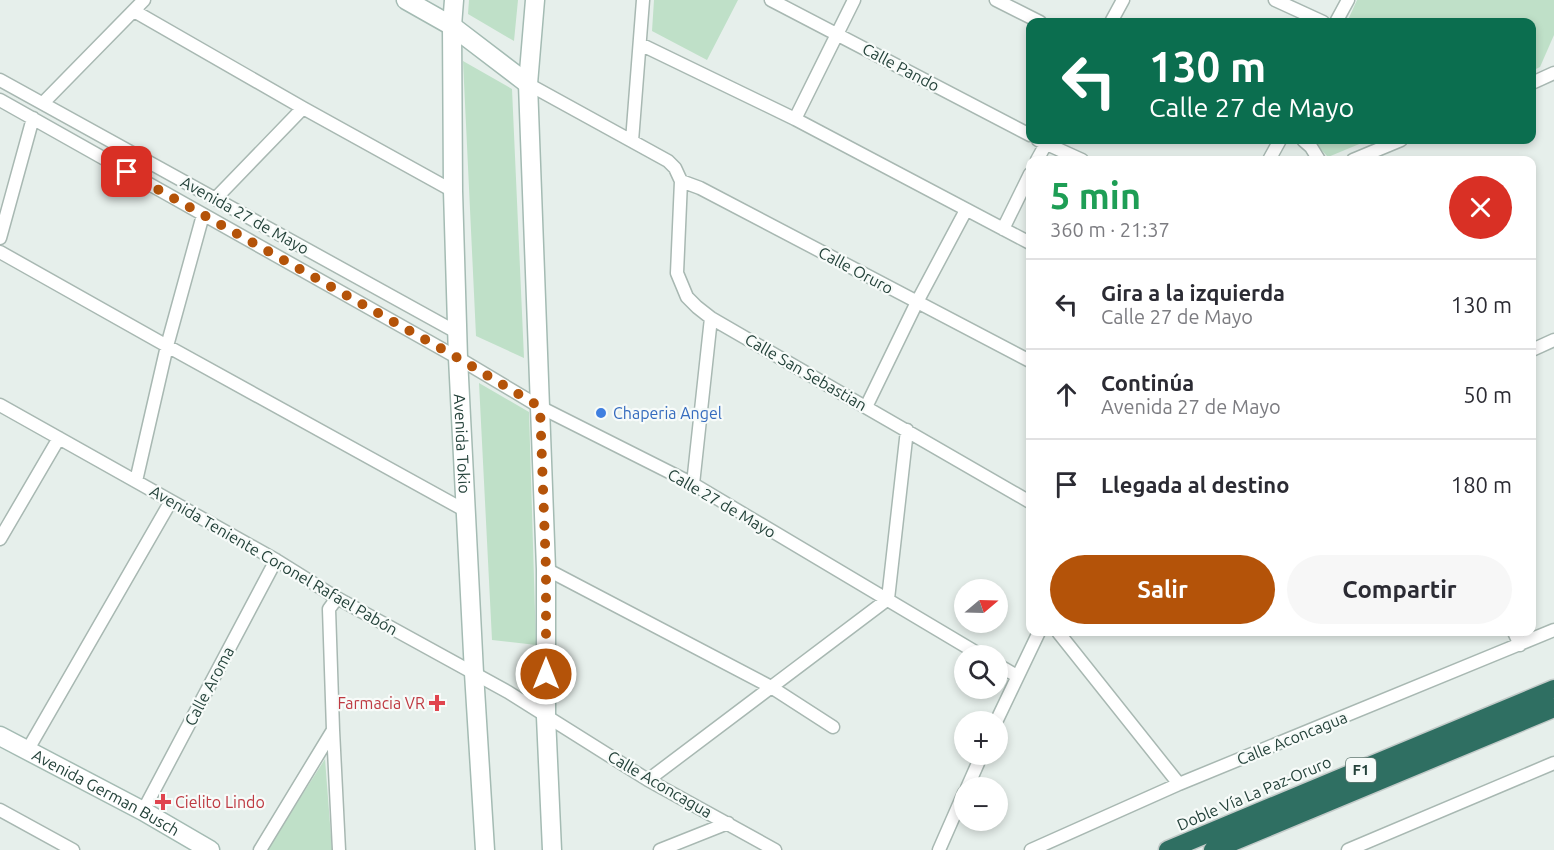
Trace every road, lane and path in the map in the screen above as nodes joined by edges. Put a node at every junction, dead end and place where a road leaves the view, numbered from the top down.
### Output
1 (144, 0) edge
2 (406, 0) edge
3 (454, 0) edge
4 (535, 0) edge
5 (643, 0) edge
6 (771, 0) edge
7 (854, 0) edge
8 (996, 0) edge
9 (1123, 0) edge
10 (1275, 0) edge
11 (1348, 0) edge
12 (134, 11) junction
13 (1032, 18) edge
14 (1113, 18) edge
15 (1314, 18) edge
16 (1338, 18) edge
17 (452, 26) junction
18 (837, 34) junction
19 (640, 44) junction
20 (1554, 73) edge
21 (0, 80) edge
22 (1536, 81) edge
23 (528, 84) junction
24 (0, 100) edge
25 (43, 103) junction
26 (303, 108) junction
27 (33, 118) junction
28 (795, 119) junction
29 (1026, 133) edge
30 (632, 141) junction
31 (1050, 144) edge
32 (1308, 144) edge
33 (1391, 144) edge
34 (1074, 156) edge
35 (1317, 156) edge
36 (1363, 156) edge
37 (681, 181) junction
38 (1026, 182) edge
39 (453, 191) junction
40 (216, 198) junction
41 (966, 210) junction
42 (203, 215) junction
43 (1003, 229) junction
44 (0, 238) edge
45 (1026, 241) edge
46 (0, 252) edge
47 (917, 302) junction
48 (711, 318) junction
49 (458, 333) junction
50 (1554, 340) edge
51 (167, 346) junction
52 (1536, 348) edge
53 (458, 358) junction
54 (1026, 359) edge
55 (0, 405) edge
56 (540, 407) junction
57 (866, 407) junction
58 (907, 430) junction
59 (59, 438) junction
60 (136, 481) junction
61 (693, 484) junction
62 (1026, 500) edge
63 (171, 501) junction
64 (466, 510) junction
65 (0, 539) edge
66 (276, 560) junction
67 (546, 569) junction
68 (336, 598) junction
69 (888, 599) junction
70 (1554, 630) edge
71 (1037, 636) edge
72 (1061, 636) edge
73 (1516, 636) edge
74 (964, 645) edge
75 (1520, 645) junction
76 (1008, 671) edge
77 (474, 673) junction
78 (1017, 676) junction
79 (771, 687) junction
80 (1554, 689) edge
81 (1554, 708) edge
82 (1001, 711) edge
83 (546, 717) junction
84 (833, 727) dead end
85 (333, 730) junction
86 (0, 736) edge
87 (27, 751) junction
88 (1554, 763) edge
89 (648, 780) junction
90 (1179, 784) junction
91 (0, 810) edge
92 (143, 811) junction
93 (954, 816) edge
94 (728, 823) junction
95 (185, 844) edge
96 (73, 850) edge
97 (210, 850) edge
98 (260, 850) edge
99 (339, 850) edge
100 (485, 850) edge
101 (552, 850) edge
102 (660, 850) edge
103 (775, 850) edge
104 (939, 850) edge
105 (1030, 850) edge
106 (1168, 850) edge
107 (1213, 850) edge
108 (1348, 850) edge

1 - 12 street
2 - 17 street
3 - 17 street, Avenida Tokio
4 - 23 street
5 - 19 street
6 - 18 street, Calle Pando
7 - 18 street
8 - 13 street
9 - 14 street
10 - 15 street
11 - 16 street
12 - 25 street
12 - 26 street
17 - 23 street
17 - 39 street, Avenida Tokio
18 - 28 street
18 - 29 street, Calle Pando
19 - 28 street
19 - 30 street
20 - 22 street
21 - 25 street, Avenida 27 de Mayo
23 - 30 street
23 - 56 street
24 - 27 street, Avenida 27 de Mayo
25 - 40 street, Avenida 27 de Mayo
26 - 39 street
26 - 40 street
27 - 42 street, Avenida 27 de Mayo
27 - 44 street
28 - 41 street
30 - 37 street
31 - 34 street
32 - 35 street
33 - 36 street
37 - 47 street, Calle Oruro
37 - 48 street, Calle San Sebastian
38 - 43 street
39 - 49 street, Avenida Tokio
40 - 49 street, Avenida 27 de Mayo
41 - 43 street
41 - 47 street
42 - 51 street
42 - 53 street, Avenida 27 de Mayo
43 - 45 street
46 - 51 street
47 - 54 street, Calle Oruro
47 - 57 street
48 - 57 street, Calle San Sebastian
48 - 61 street
49 - 53 street, Avenida Tokio
50 - 52 street
51 - 60 street
51 - 64 street
53 - 56 street, Calle 27 de Mayo
53 - 64 street, Avenida Tokio
55 - 59 street, Avenida Teniente Coronel Rafael Pabón
56 - 61 street, Calle 27 de Mayo
56 - 67 street
57 - 58 street, Calle San Sebastian
58 - 62 street, Calle San Sebastian
58 - 69 street
59 - 60 street, Avenida Teniente Coronel Rafael Pabón
59 - 65 street
60 - 63 street, Avenida Teniente Coronel Rafael Pabón
61 - 69 street, Calle 27 de Mayo
63 - 66 street, Avenida Teniente Coronel Rafael Pabón
63 - 87 street
64 - 77 street, Avenida Tokio
66 - 68 street, Avenida Teniente Coronel Rafael Pabón
66 - 92 street, Calle Aroma
67 - 79 street
67 - 83 street
68 - 77 street, Avenida Teniente Coronel Rafael Pabón
68 - 85 street
69 - 74 street, Calle 27 de Mayo
69 - 79 street
70 - 75 street, Calle Aconcagua
71 - 78 street
72 - 90 street
73 - 75 street
75 - 90 street, Calle Aconcagua
76 - 78 street
77 - 83 street, Avenida Teniente Coronel Rafael Pabón
77 - 100 street, Avenida Tokio
78 - 82 street
79 - 84 street
79 - 89 street
80 - 106 highway, Doble Vía La Paz-Oruro / F1
81 - 107 highway, F1
83 - 89 street, Calle Aconcagua
83 - 101 street
85 - 98 street
85 - 99 street
86 - 87 street, Avenida German Busch
87 - 92 street, Avenida German Busch
88 - 108 street
89 - 94 street, Calle Aconcagua
90 - 105 street, Calle Aconcagua
91 - 96 street
92 - 95 street, Avenida German Busch
93 - 104 street
94 - 102 street
94 - 103 street, Calle Aconcagua
95 - 97 street, Avenida German Busch

